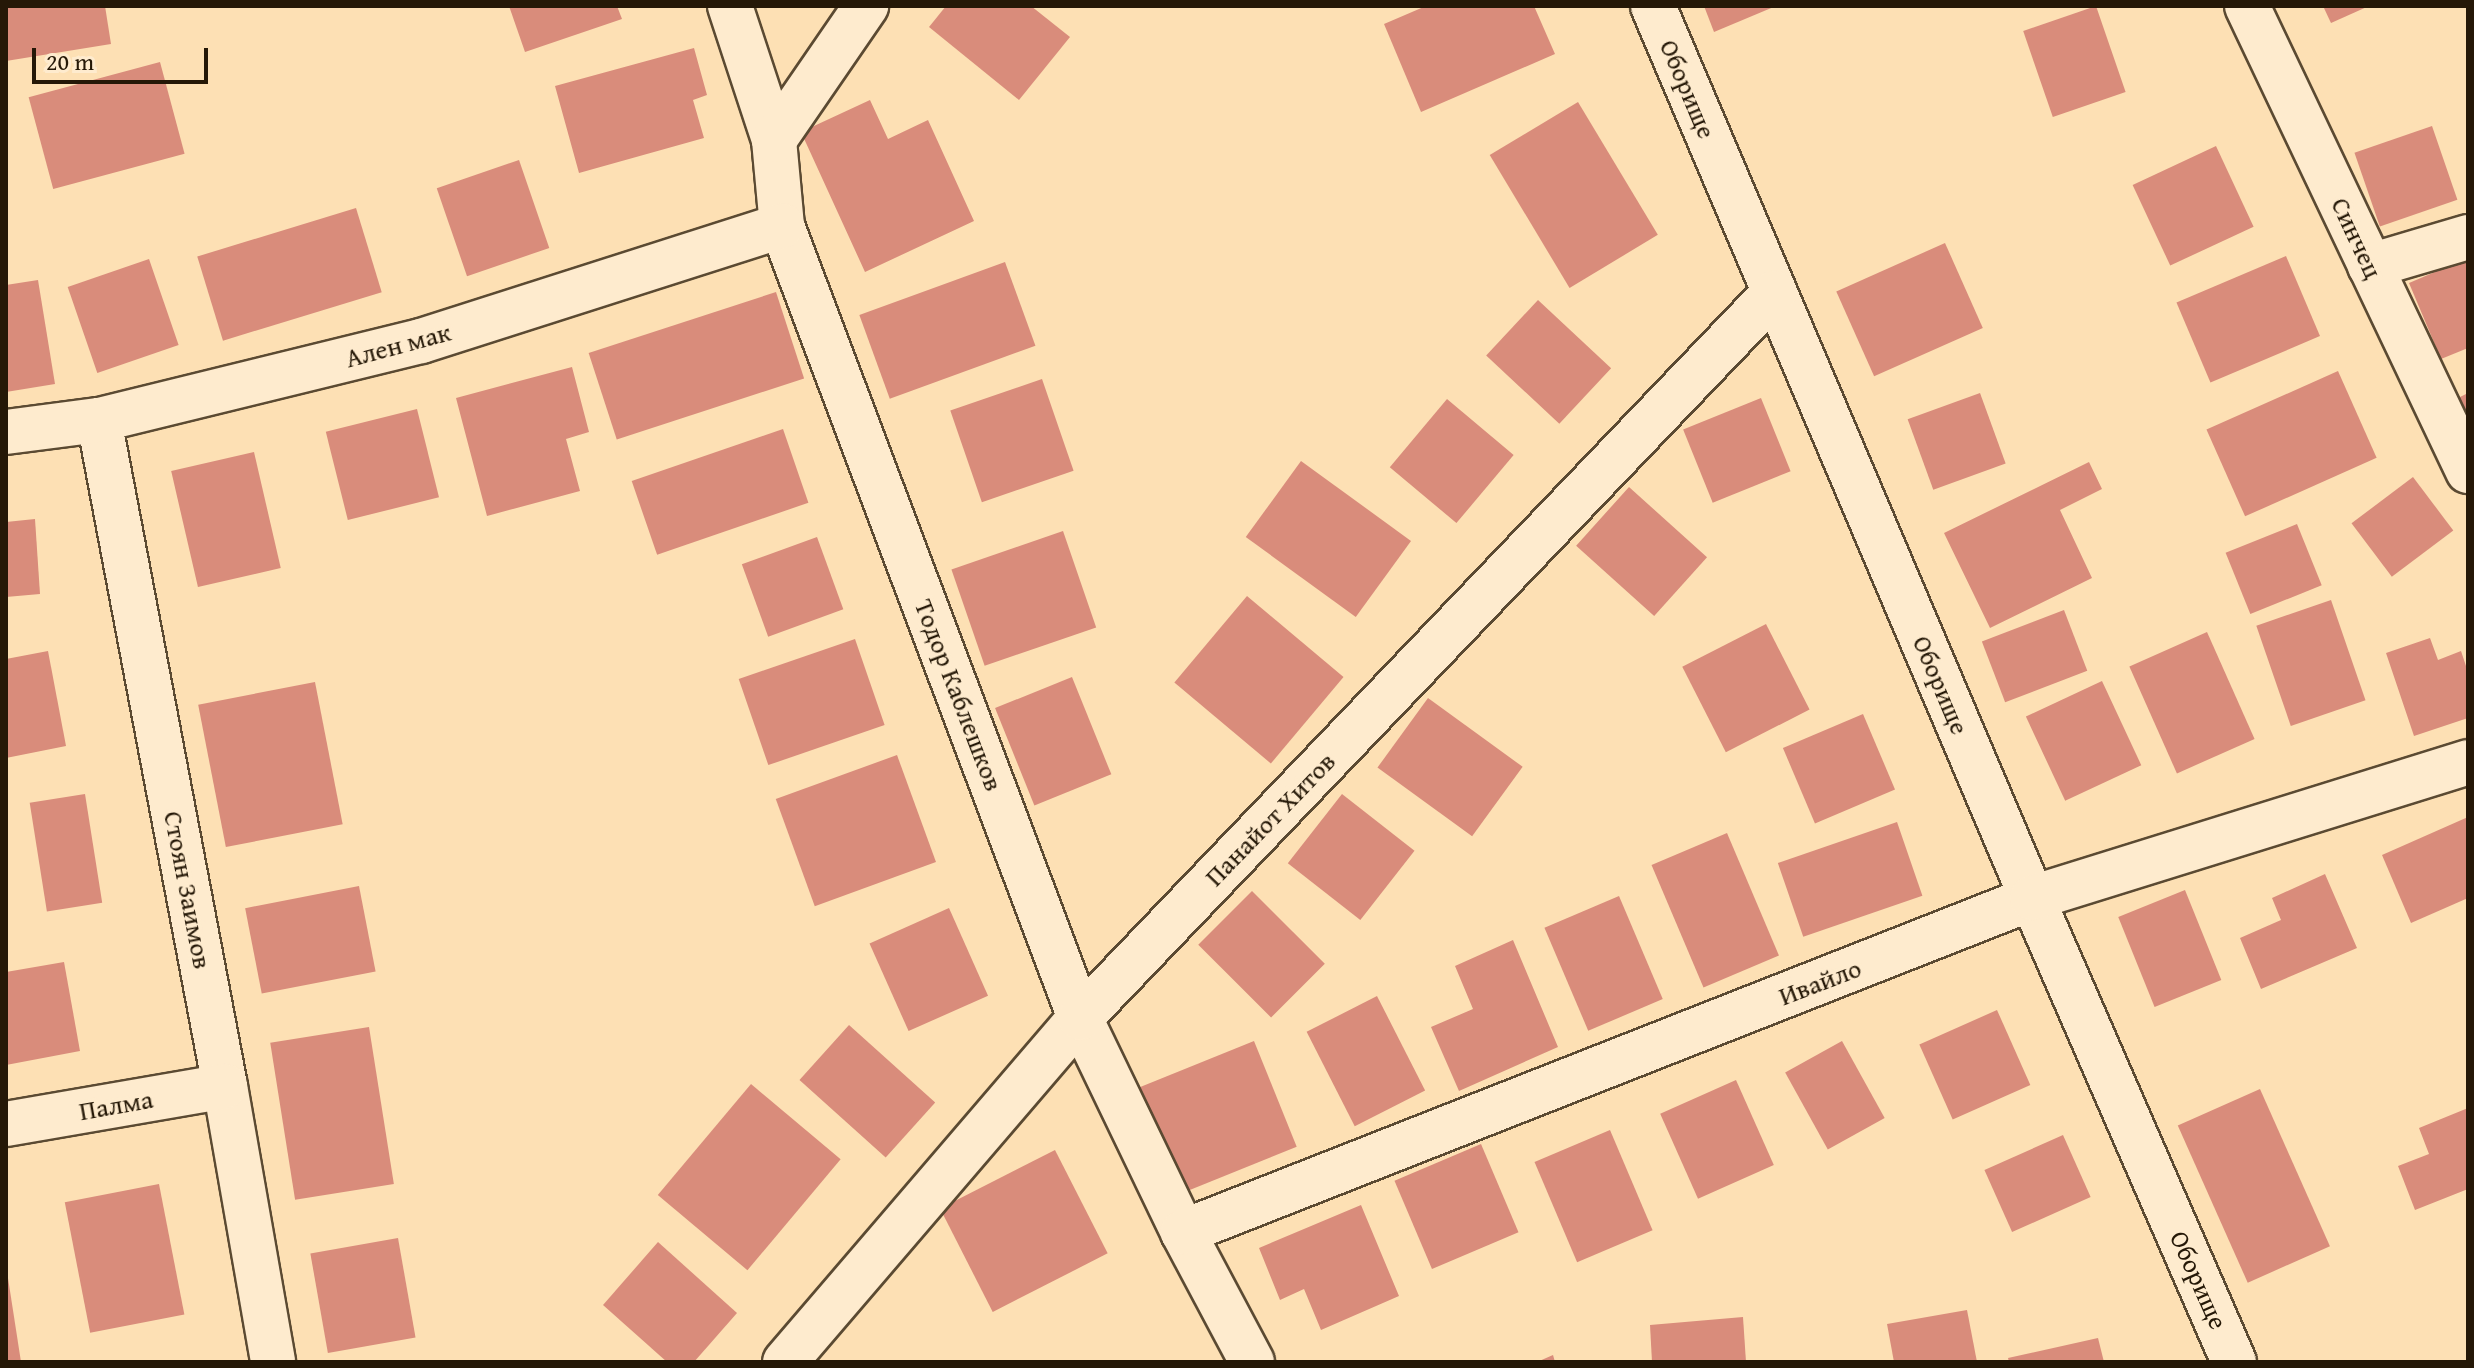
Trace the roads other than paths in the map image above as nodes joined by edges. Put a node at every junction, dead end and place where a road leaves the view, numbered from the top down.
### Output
1 (730, 6) edge
2 (866, 6) edge
3 (1653, 6) edge
4 (2247, 6) edge
5 (774, 140) junction
6 (782, 226) junction
7 (2468, 237) edge
8 (2370, 266) junction
9 (1774, 293) junction
10 (99, 420) junction
11 (6, 432) edge
12 (2468, 471) edge
13 (2468, 762) edge
14 (2032, 898) junction
15 (1080, 1018) junction
16 (225, 1086) junction
17 (6, 1124) edge
18 (1183, 1232) junction
19 (273, 1362) edge
20 (785, 1362) edge
21 (1252, 1362) edge
22 (2234, 1362) edge

1 - 5 street, Тодор Каблешков
2 - 5 street
3 - 9 street, Оборище
4 - 8 street, Синчец
5 - 6 street, Тодор Каблешков
6 - 10 street, Ален мак
6 - 15 street, Тодор Каблешков
7 - 8 street
8 - 12 street, Синчец
9 - 14 street, Оборище
9 - 15 street, Панайот Хитов
10 - 11 street, Ален мак
10 - 16 street, Стоян Заимов
13 - 14 street, Ивайло
14 - 18 street, Ивайло
14 - 22 street, Оборище
15 - 18 street, Тодор Каблешков
15 - 20 street, Панайот Хитов
16 - 17 street, Палма
16 - 19 street, Стоян Заимов
18 - 21 street, Тодор Каблешков

